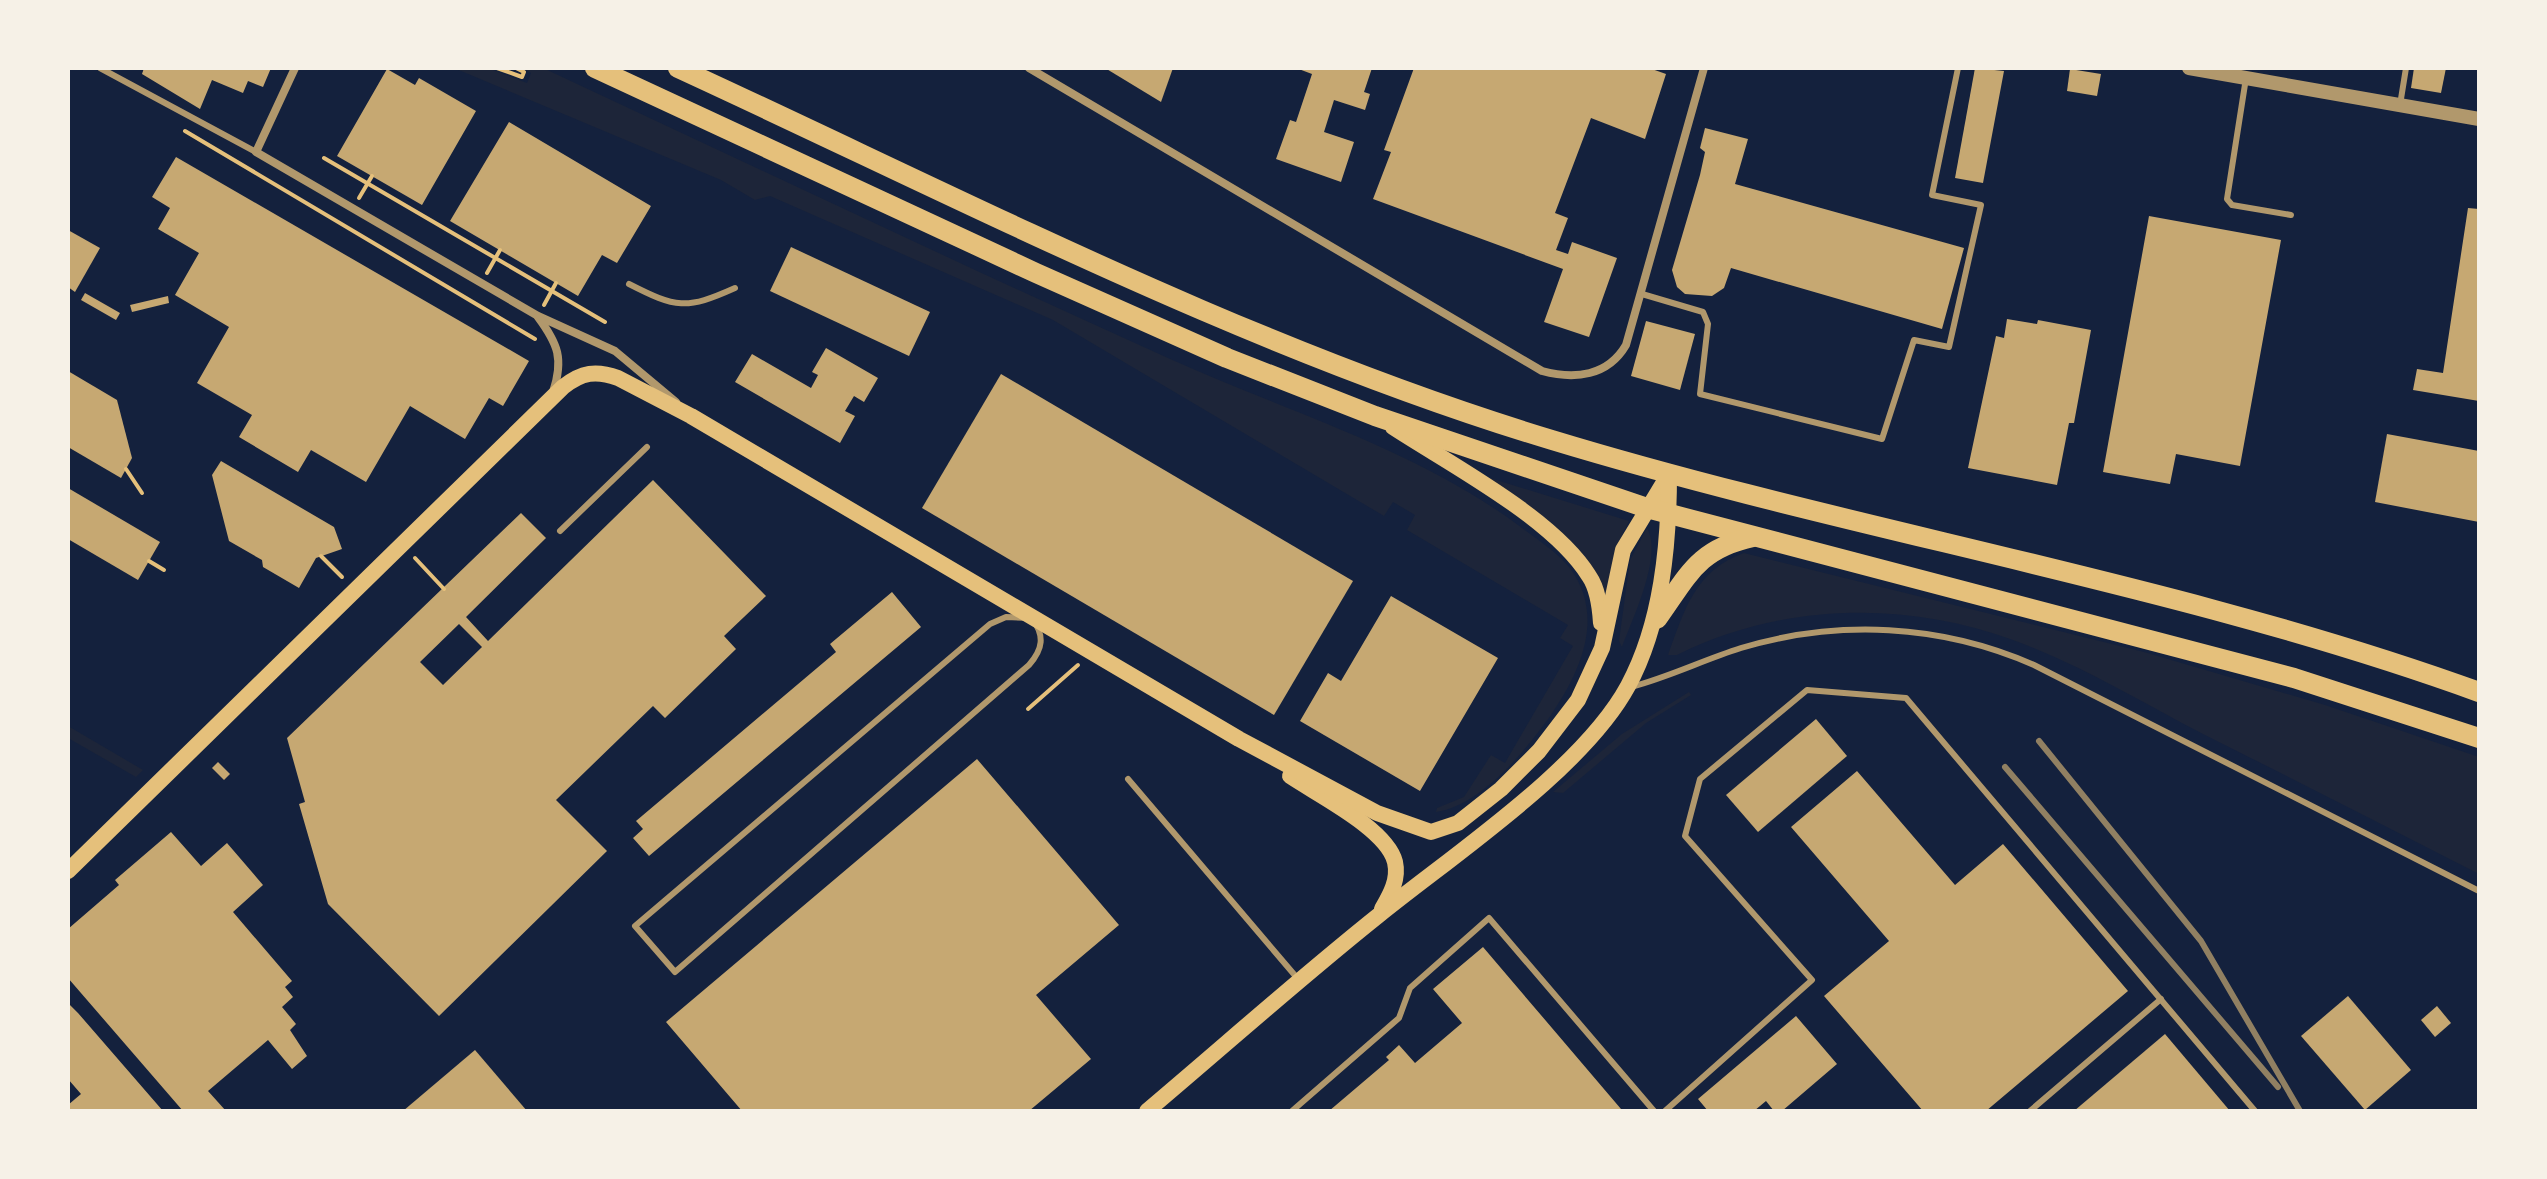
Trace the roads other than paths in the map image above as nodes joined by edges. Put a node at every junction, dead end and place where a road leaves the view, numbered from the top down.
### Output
1 (100, 68) edge
2 (295, 68) edge
3 (595, 68) edge
4 (678, 68) edge
5 (1029, 68) edge
6 (1704, 68) edge
7 (1958, 68) edge
8 (2189, 68) edge
9 (2406, 68) edge
10 (2246, 78) junction
11 (2400, 105) junction
12 (2479, 119) edge
13 (256, 152) junction
14 (2291, 215) dead end
15 (629, 284) dead end
16 (735, 288) dead end
17 (1642, 294) junction
18 (538, 316) junction
19 (551, 398) junction
20 (691, 416) junction
21 (1375, 416) junction
22 (647, 447) dead end
23 (1669, 474) junction
24 (1647, 508) junction
25 (1669, 514) junction
26 (560, 531) dead end
27 (1754, 537) junction
28 (1032, 618) junction
29 (1657, 619) junction
30 (1602, 648) junction
31 (1627, 688) junction
32 (2479, 692) edge
33 (2479, 738) edge
34 (1239, 739) junction
35 (1128, 779) dead end
36 (68, 871) edge
37 (2479, 891) edge
38 (1379, 914) junction
39 (1300, 982) junction
40 (2161, 999) junction
41 (1147, 1111) edge
42 (1292, 1111) edge
43 (1654, 1111) edge
44 (1665, 1111) edge
45 (2030, 1111) edge
46 (2255, 1111) edge

1 - 13 lane
2 - 13 street
3 - 21 main road
4 - 23 main road
5 - 17 street
6 - 17 street
7 - 17 lane
8 - 10 street
9 - 11 lane
10 - 11 street
10 - 14 lane
11 - 12 street
13 - 18 street
15 - 16 lane
18 - 19 street
18 - 20 street
19 - 20 main road
19 - 36 main road
20 - 28 main road
21 - 24 main road
21 - 30 main road
22 - 26 lane
23 - 24 main road
23 - 25 main road
23 - 32 main road
24 - 25 main road
24 - 30 main road
25 - 27 main road
25 - 29 main road
27 - 29 main road
27 - 33 main road
28 - 28 lane
28 - 34 main road
29 - 31 main road
30 - 34 main road
31 - 37 lane
31 - 38 main road
34 - 38 main road
35 - 39 lane
38 - 39 main road
39 - 41 main road
40 - 44 lane
40 - 45 lane
40 - 46 lane
42 - 43 lane

